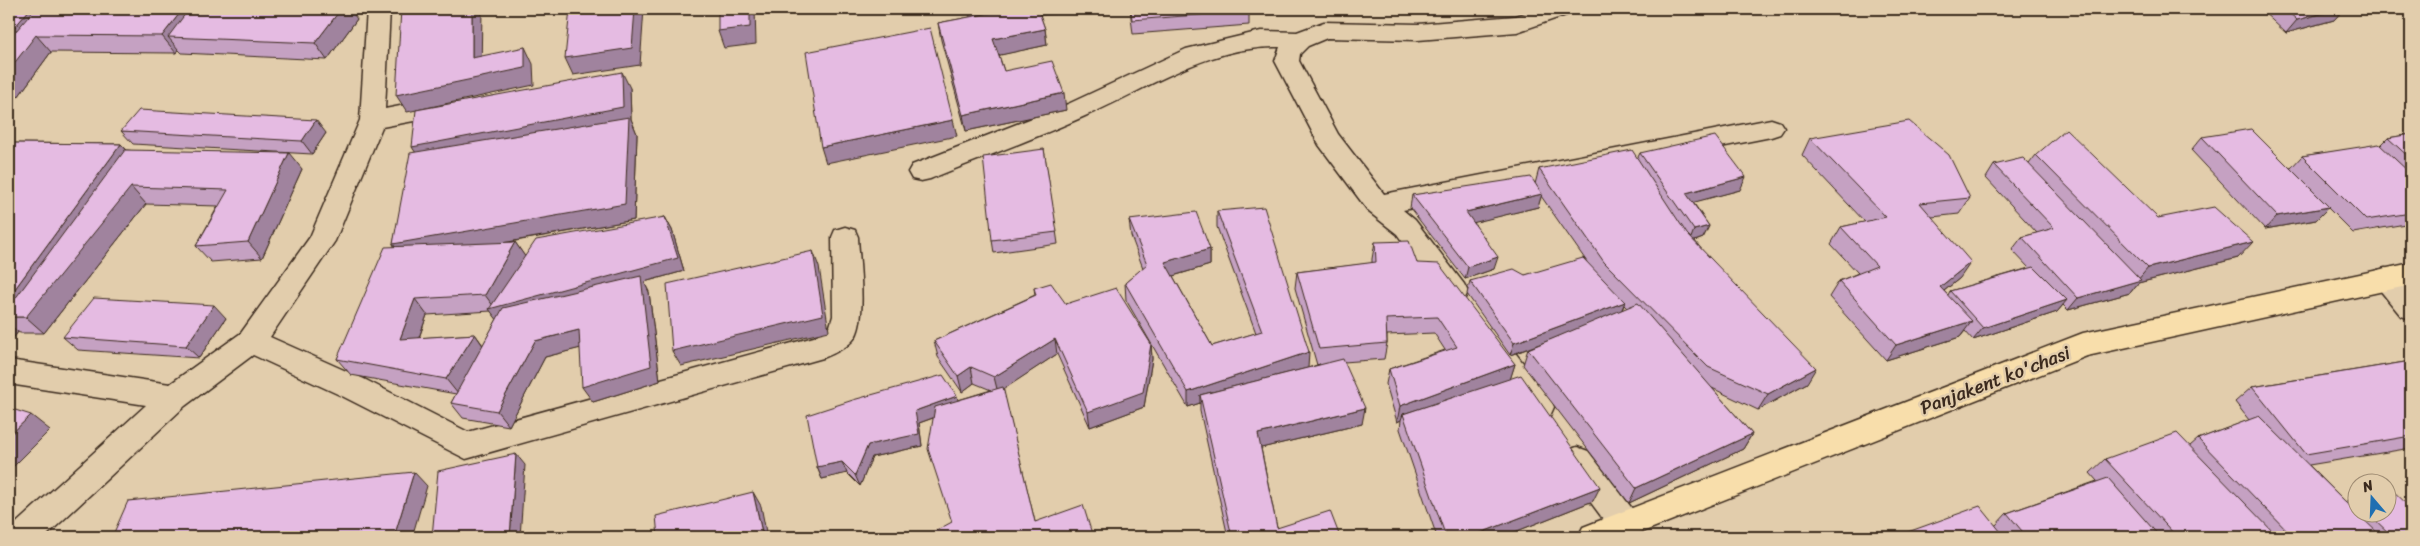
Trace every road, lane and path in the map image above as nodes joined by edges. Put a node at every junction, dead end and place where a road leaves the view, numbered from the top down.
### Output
1 (378, 9) edge
2 (1561, 9) edge
3 (1300, 40) junction
4 (477, 100) edge
5 (372, 120) junction
6 (1771, 128) dead end
7 (921, 172) dead end
8 (1378, 205) junction
9 (845, 238) dead end
10 (2398, 276) edge
11 (2411, 308) edge
12 (251, 341) junction
13 (9, 372) edge
14 (175, 397) junction
15 (1626, 525) junction
16 (23, 537) edge
17 (1594, 537) edge

1 - 5 street
2 - 3 street
3 - 7 street
3 - 8 street
4 - 5 street
5 - 12 street
6 - 8 street
8 - 15 street
9 - 12 street
10 - 11 street
10 - 15 main road, Panjakent ko'chasi
12 - 14 street
13 - 14 street
14 - 16 street
15 - 17 main road, Panjakent ko'chasi

